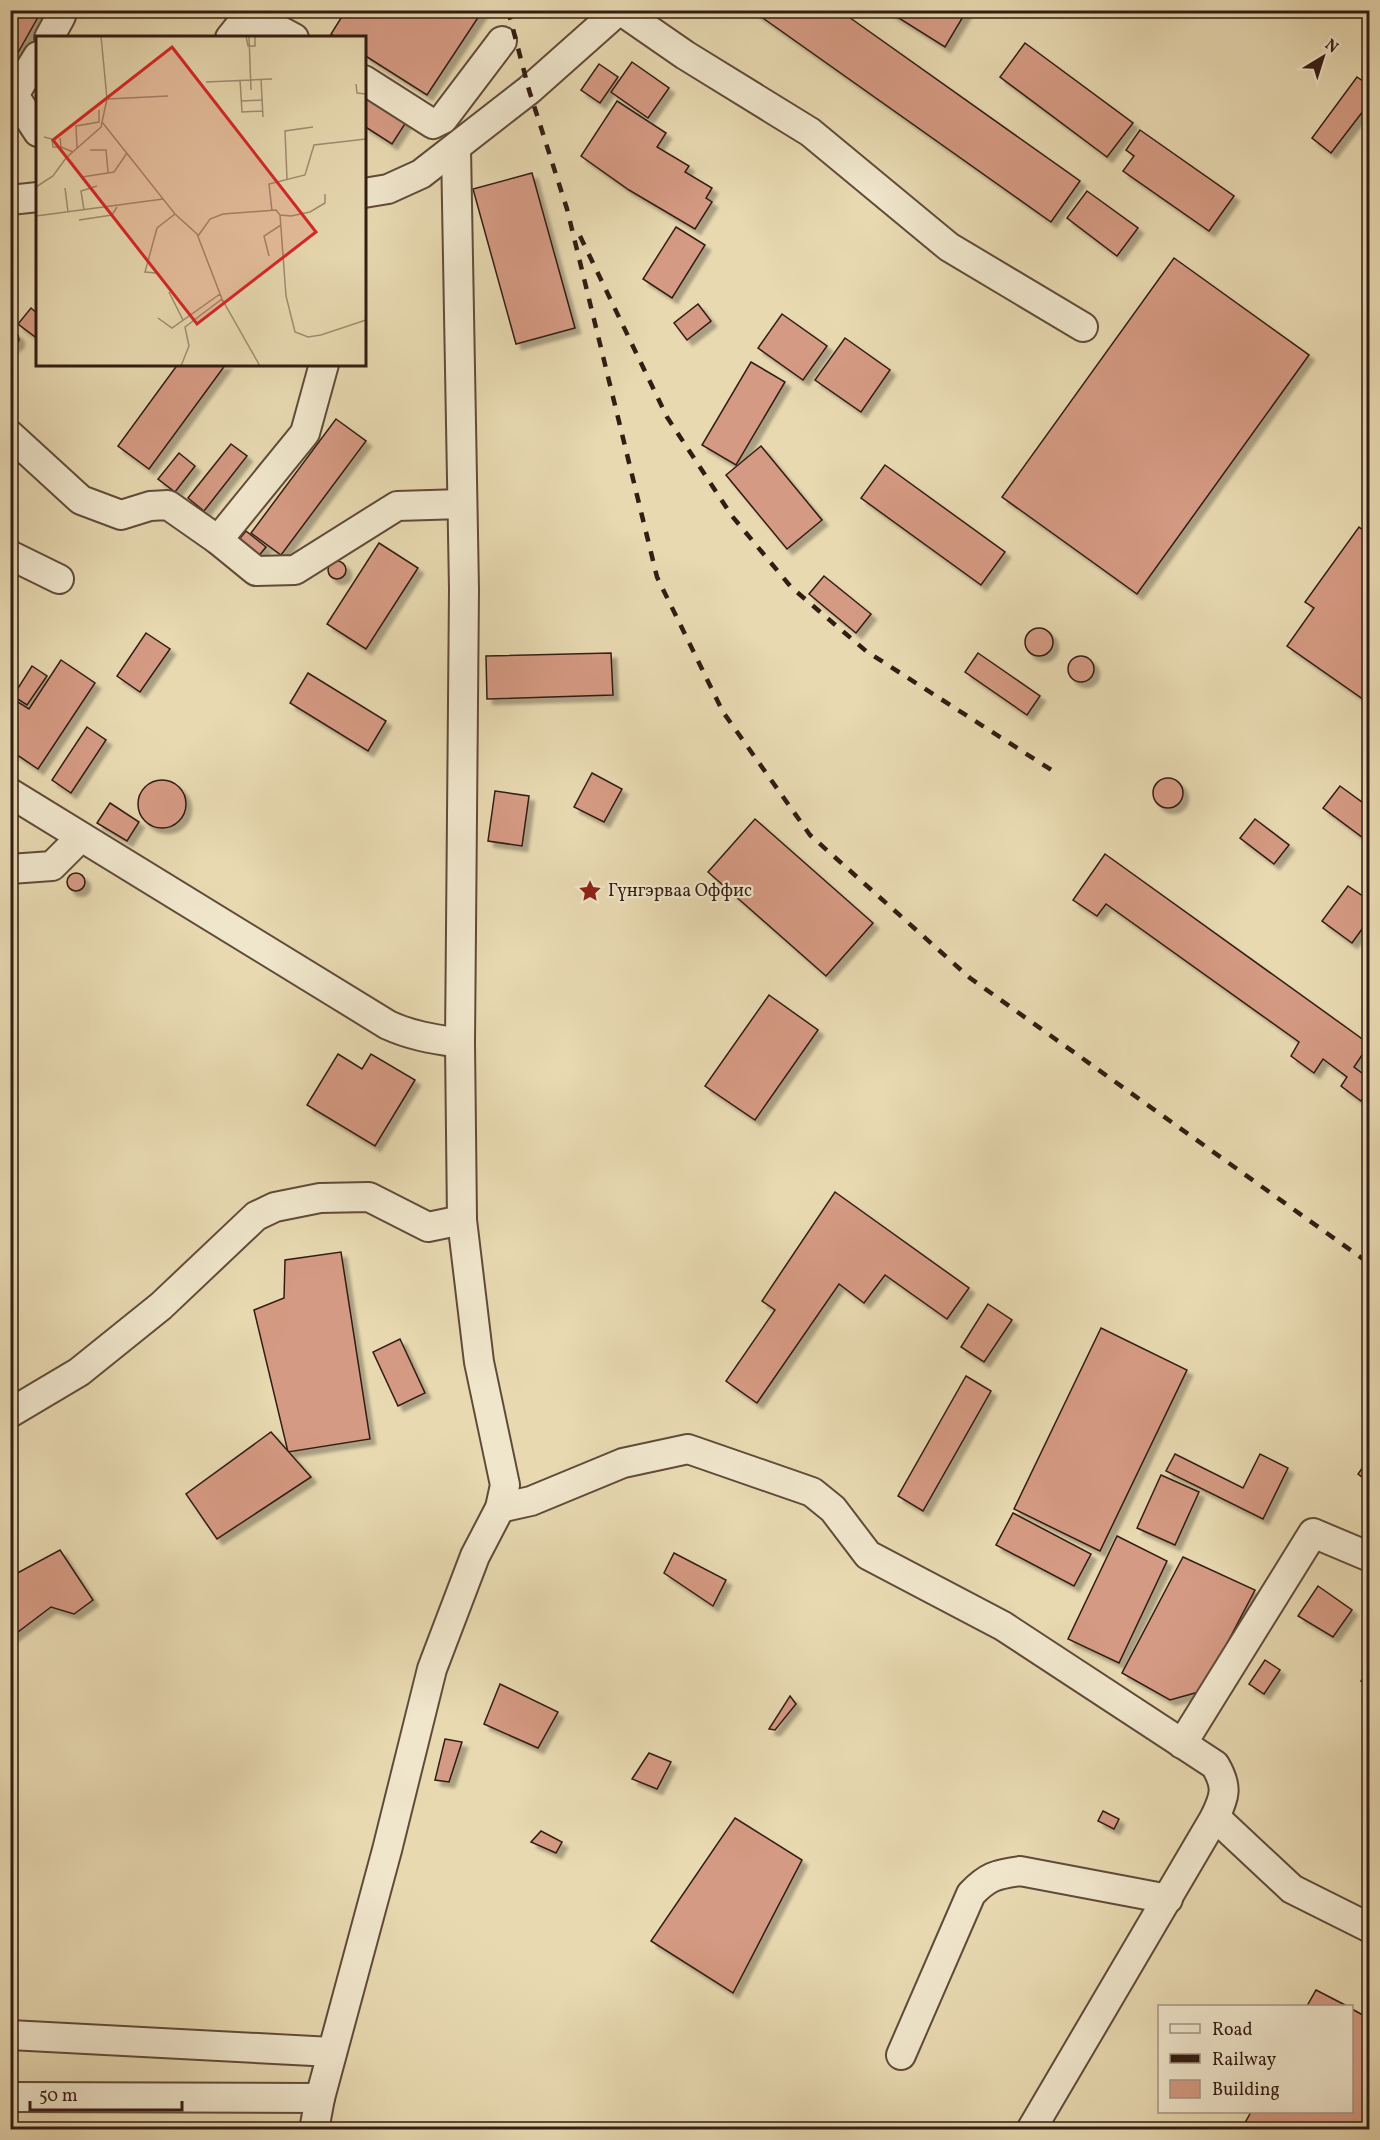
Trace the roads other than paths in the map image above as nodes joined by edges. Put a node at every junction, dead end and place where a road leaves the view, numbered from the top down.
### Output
1 (619, 10) edge
2 (232, 36) edge
3 (290, 36) edge
4 (502, 41) dead end
5 (36, 59) edge
6 (366, 81) edge
7 (12, 93) edge
8 (36, 129) edge
9 (456, 148) junction
10 (366, 193) edge
11 (36, 197) edge
12 (10, 200) edge
13 (1083, 327) dead end
14 (323, 366) edge
15 (10, 435) edge
16 (462, 504) junction
17 (218, 540) junction
18 (10, 555) edge
19 (59, 579) dead end
20 (10, 793) edge
21 (81, 837) junction
22 (10, 869) edge
23 (460, 1043) junction
24 (462, 1220) junction
25 (10, 1413) edge
26 (500, 1508) junction
27 (1370, 1557) edge
28 (1182, 1744) junction
29 (1215, 1817) junction
30 (1168, 1899) junction
31 (1370, 1928) edge
32 (10, 2035) edge
33 (332, 2052) junction
34 (901, 2055) dead end
35 (10, 2097) edge
36 (320, 2098) junction
37 (314, 2130) edge
38 (1031, 2130) edge

1 - 9 street
1 - 13 street
2 - 3 street
4 - 6 street
5 - 7 street
7 - 8 street
9 - 10 street
9 - 16 street
11 - 12 street
14 - 17 street
15 - 17 street
16 - 17 street
16 - 23 street
18 - 19 street
20 - 21 street
21 - 22 street
21 - 23 street
23 - 24 street
24 - 25 street
24 - 26 street
26 - 28 street
26 - 33 street
27 - 28 street
28 - 29 street
29 - 30 street
29 - 31 street
30 - 34 street
30 - 38 street
32 - 33 street
33 - 36 street
35 - 36 street
36 - 37 street

